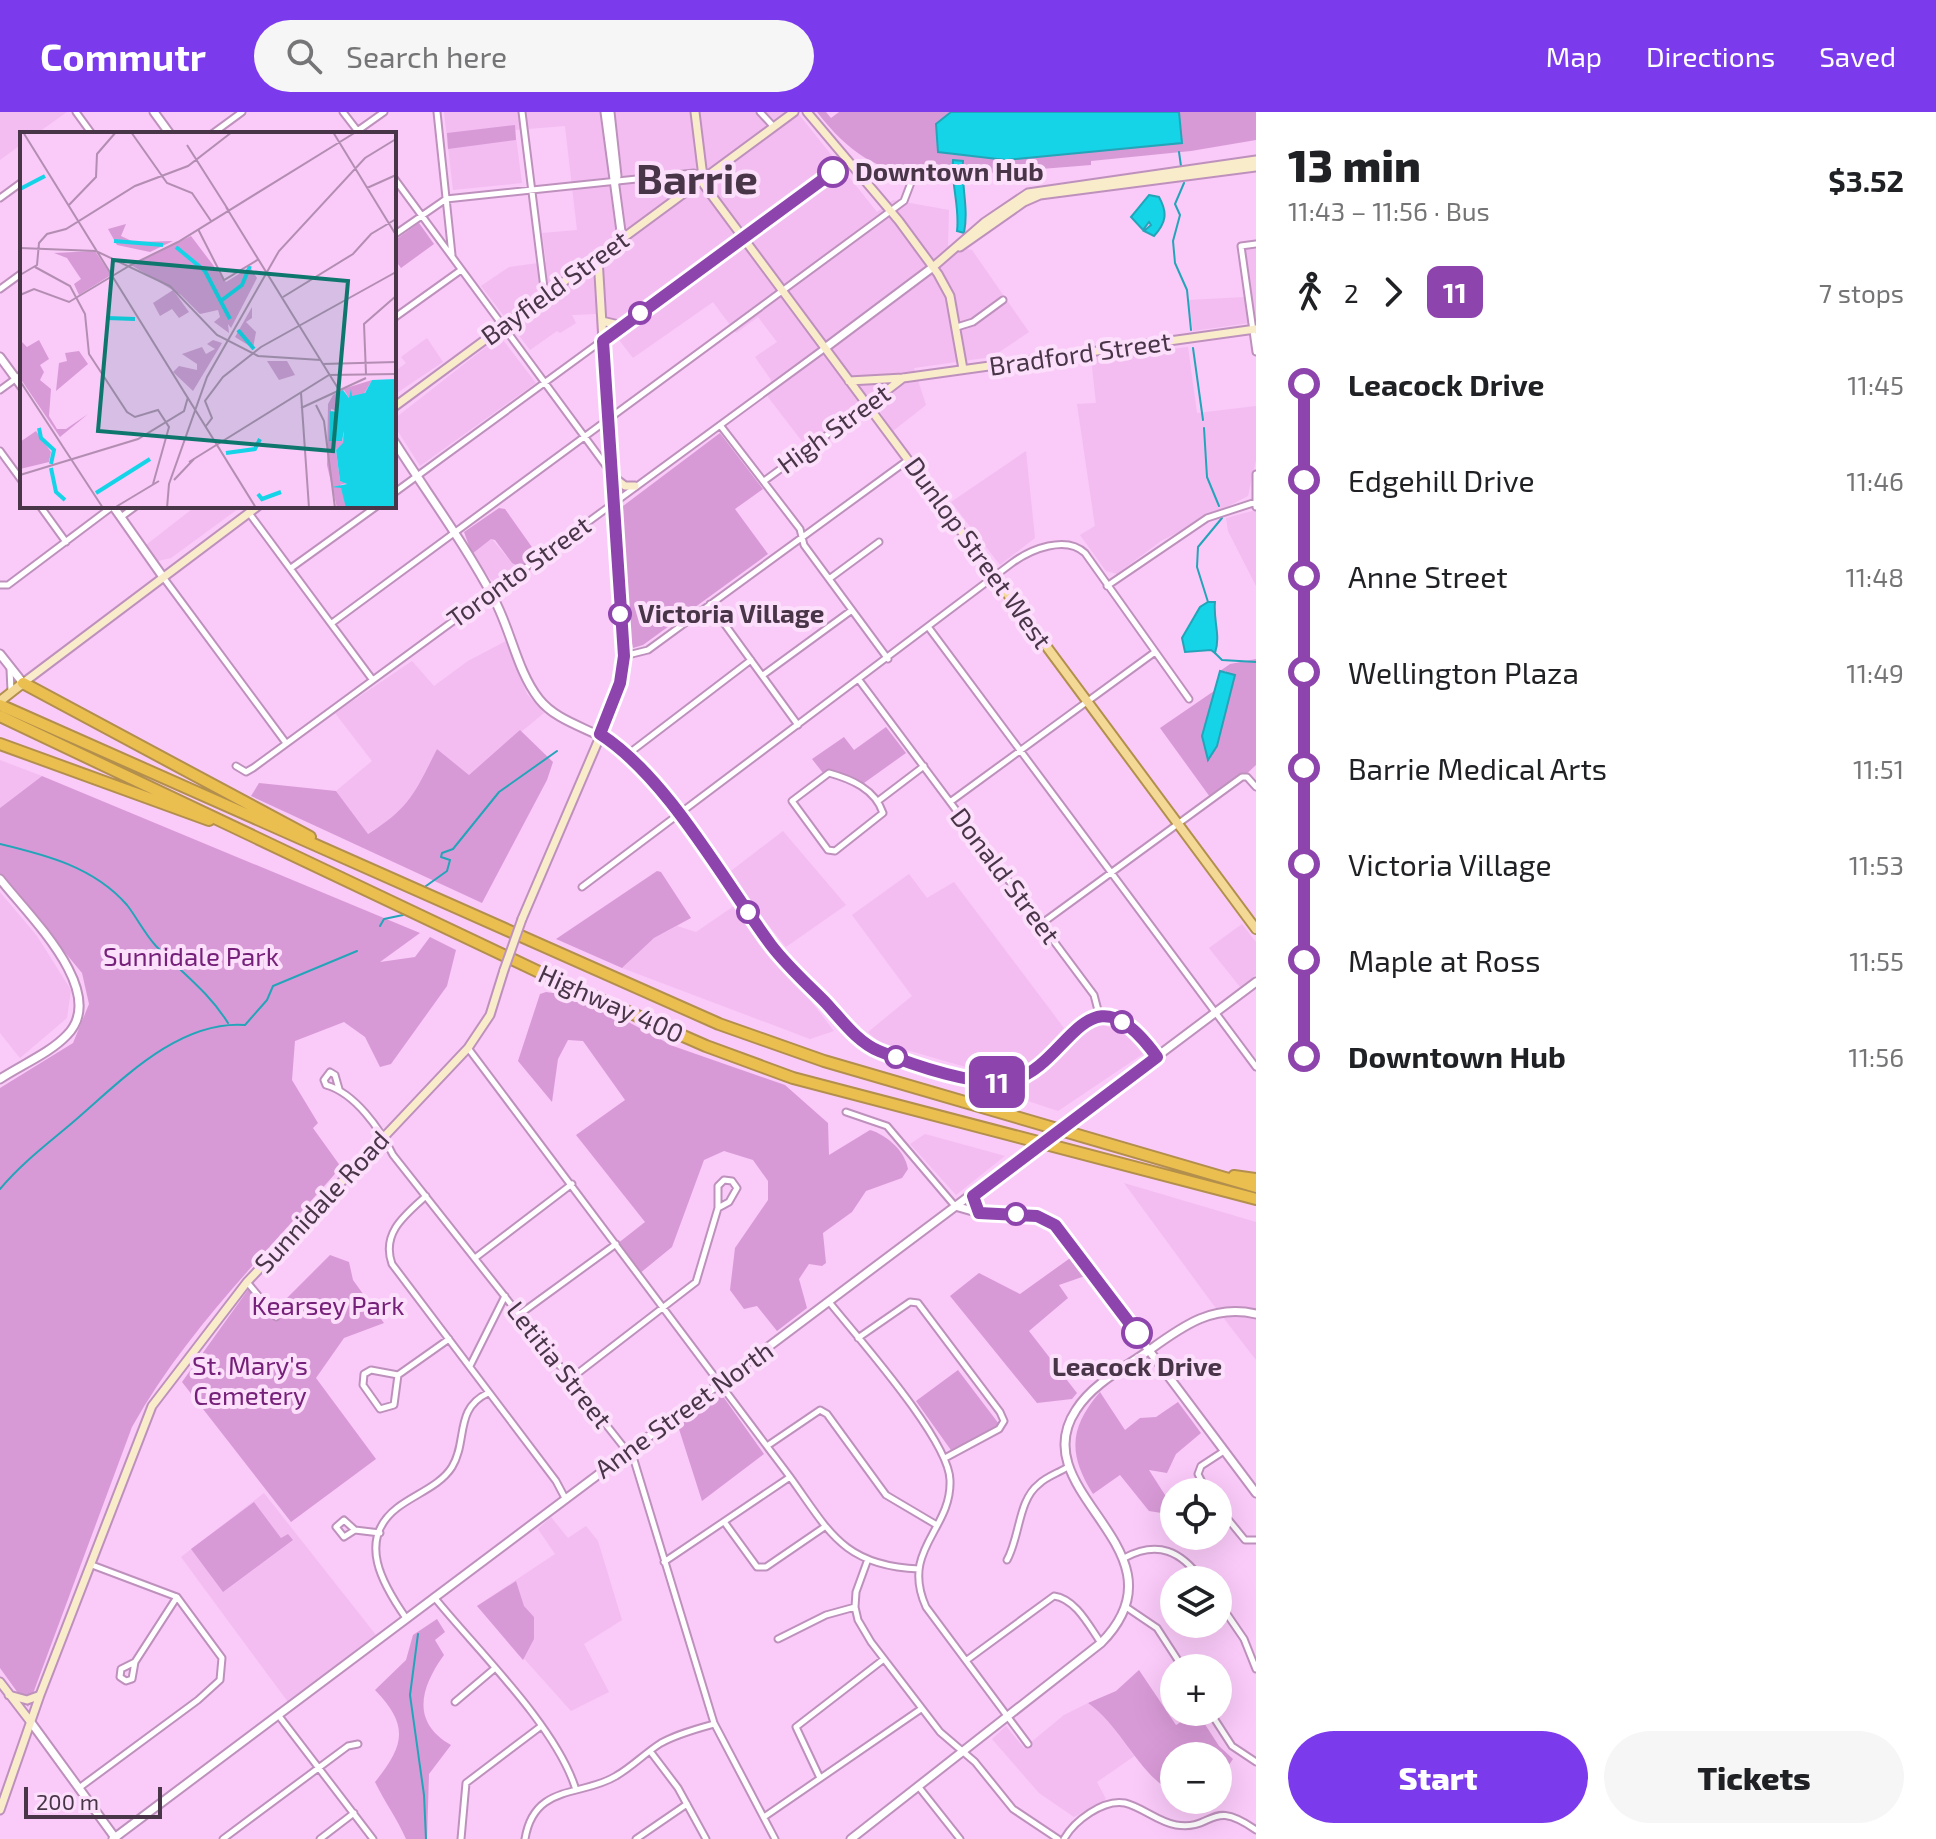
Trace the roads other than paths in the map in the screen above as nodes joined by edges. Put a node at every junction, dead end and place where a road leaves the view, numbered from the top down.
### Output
1 (76, 112) edge
2 (154, 112) edge
3 (242, 112) edge
4 (343, 112) edge
5 (384, 112) edge
6 (437, 112) edge
7 (522, 112) edge
8 (608, 112) edge
9 (695, 112) edge
10 (760, 112) edge
11 (794, 112) edge
12 (807, 112) edge
13 (774, 127) junction
14 (89, 132) edge
15 (169, 132) edge
16 (215, 132) edge
17 (356, 132) edge
18 (358, 132) edge
19 (1256, 160) edge
20 (846, 162) junction
21 (1256, 167) edge
22 (701, 177) junction
23 (912, 180) dead end
24 (396, 181) edge
25 (20, 183) edge
26 (615, 183) junction
27 (530, 191) junction
28 (0, 198) edge
29 (446, 199) junction
30 (1023, 199) junction
31 (891, 211) junction
32 (422, 215) junction
33 (396, 234) edge
34 (742, 237) junction
35 (622, 239) junction
36 (1256, 244) edge
37 (452, 256) junction
38 (598, 258) junction
39 (933, 267) junction
40 (461, 270) junction
41 (582, 270) junction
42 (20, 274) edge
43 (599, 281) junction
44 (0, 289) edge
45 (783, 293) junction
46 (545, 296) junction
47 (1003, 300) dead end
48 (396, 317) edge
49 (602, 321) junction
50 (503, 325) junction
51 (623, 326) junction
52 (957, 327) junction
53 (1254, 330) edge
54 (603, 341) junction
55 (825, 348) junction
56 (1256, 352) edge
57 (0, 357) edge
58 (963, 369) junction
59 (19, 376) edge
60 (903, 378) junction
61 (545, 381) junction
62 (849, 381) junction
63 (0, 390) edge
64 (396, 405) edge
65 (868, 405) junction
66 (608, 421) junction
67 (720, 425) junction
68 (585, 439) junction
69 (396, 444) edge
70 (0, 451) edge
71 (909, 459) junction
72 (1256, 474) edge
73 (612, 475) junction
74 (417, 477) junction
75 (20, 478) edge
76 (764, 481) junction
77 (635, 486) junction
78 (396, 492) edge
79 (614, 503) junction
80 (1256, 504) edge
81 (41, 508) edge
82 (110, 508) edge
83 (114, 508) edge
84 (133, 508) edge
85 (255, 508) edge
86 (374, 508) edge
87 (248, 513) junction
88 (121, 517) junction
89 (453, 533) junction
90 (802, 537) junction
91 (66, 542) junction
92 (879, 542) dead end
93 (291, 568) junction
94 (163, 577) junction
95 (995, 577) junction
96 (829, 579) junction
97 (0, 585) edge
98 (1107, 586) junction
99 (491, 593) junction
100 (710, 604) junction
101 (852, 610) junction
102 (332, 623) junction
103 (929, 628) junction
104 (1155, 652) junction
105 (0, 654) edge
106 (624, 656) junction
107 (888, 659) junction
108 (751, 660) junction
109 (8, 664) junction
110 (763, 675) junction
111 (372, 679) junction
112 (859, 680) junction
113 (23, 683) junction
114 (11, 693) junction
115 (1189, 699) dead end
116 (1087, 701) junction
117 (0, 703) edge
118 (0, 716) edge
119 (798, 725) junction
120 (600, 734) junction
121 (286, 743) junction
122 (0, 744) edge
123 (1020, 750) junction
124 (628, 754) junction
125 (236, 766) dead end
126 (924, 766) junction
127 (1256, 787) edge
128 (878, 801) junction
129 (950, 802) junction
130 (678, 814) junction
131 (1179, 823) junction
132 (253, 833) junction
133 (1112, 871) junction
134 (385, 876) junction
135 (0, 879) edge
136 (582, 887) dead end
137 (1041, 924) junction
138 (1256, 929) edge
139 (1256, 982) edge
140 (1214, 1012) junction
141 (1100, 1018) junction
142 (468, 1048) junction
143 (1157, 1057) junction
144 (1256, 1067) edge
145 (0, 1079) edge
146 (339, 1089) dead end
147 (846, 1112) dead end
148 (384, 1137) junction
149 (1179, 1167) junction
150 (1256, 1179) edge
151 (572, 1184) junction
152 (1256, 1187) edge
153 (973, 1193) junction
154 (426, 1196) junction
155 (1256, 1199) edge
156 (955, 1206) junction
157 (718, 1208) junction
158 (979, 1213) junction
159 (616, 1244) junction
160 (475, 1258) junction
161 (247, 1282) junction
162 (505, 1296) junction
163 (830, 1303) junction
164 (664, 1308) junction
165 (519, 1314) junction
166 (1256, 1314) edge
167 (276, 1317) dead end
168 (858, 1338) junction
169 (449, 1339) junction
170 (1149, 1350) junction
171 (470, 1366) junction
172 (398, 1375) junction
173 (569, 1380) junction
174 (720, 1383) junction
175 (488, 1393) junction
176 (767, 1446) junction
177 (1224, 1451) junction
178 (627, 1452) junction
179 (945, 1458) junction
180 (1066, 1468) junction
181 (790, 1477) junction
182 (1200, 1478) edge
183 (1256, 1493) edge
184 (565, 1498) junction
185 (725, 1523) junction
186 (935, 1524) junction
187 (1232, 1524) edge
188 (823, 1528) junction
189 (355, 1530) dead end
190 (380, 1533) junction
191 (1256, 1540) edge
192 (1124, 1558) junction
193 (868, 1559) junction
194 (1007, 1560) dead end
195 (664, 1562) junction
196 (92, 1565) junction
197 (1190, 1566) edge
198 (919, 1569) junction
199 (177, 1597) junction
200 (434, 1597) junction
201 (855, 1607) junction
202 (1126, 1607) junction
203 (406, 1618) junction
204 (1232, 1619) edge
205 (778, 1639) dead end
206 (1101, 1643) junction
207 (1174, 1654) edge
208 (884, 1659) junction
209 (967, 1660) junction
210 (135, 1662) dead end
211 (494, 1669) junction
212 (1256, 1669) edge
213 (0, 1682) edge
214 (9, 1695) junction
215 (40, 1695) junction
216 (455, 1702) dead end
217 (921, 1709) junction
218 (279, 1716) junction
219 (1007, 1716) junction
220 (30, 1721) junction
221 (714, 1723) junction
222 (1219, 1726) edge
223 (540, 1727) junction
224 (358, 1744) dead end
225 (1028, 1744) dead end
226 (650, 1751) junction
227 (963, 1752) junction
228 (1256, 1762) edge
229 (318, 1768) junction
230 (820, 1778) junction
231 (918, 1786) junction
232 (575, 1787) junction
233 (79, 1788) junction
234 (687, 1804) junction
235 (0, 1810) edge
236 (354, 1813) junction
237 (764, 1817) junction
238 (1256, 1830) edge
239 (115, 1839) edge
240 (223, 1839) edge
241 (320, 1839) edge
242 (373, 1839) edge
243 (461, 1839) edge
244 (525, 1839) edge
245 (636, 1839) edge
246 (706, 1839) edge
247 (775, 1839) edge
248 (851, 1839) edge
249 (960, 1839) edge
250 (1058, 1839) edge
251 (1064, 1839) edge

1 - 14 street
2 - 15 street
3 - 16 street
4 - 17 street
5 - 18 street
6 - 29 street
7 - 27 street
8 - 26 street
9 - 22 main road
10 - 13 street
11 - 13 main road, Bayfield Street
12 - 20 main road
13 - 22 main road, Bayfield Street
19 - 30 main road
20 - 31 main road
20 - 34 street
21 - 30 main road
22 - 26 street
22 - 34 main road, Dunlop Street West
22 - 35 main road, Bayfield Street
23 - 31 street
24 - 32 street
25 - 28 street
26 - 27 street
26 - 35 street
27 - 29 street
27 - 46 street
29 - 32 street
29 - 37 street
30 - 39 main road, Toronto Street
31 - 39 main road
31 - 45 street
32 - 33 street
32 - 37 street
34 - 45 main road, Dunlop Street West
34 - 51 street
35 - 38 main road, Bayfield Street
36 - 53 street
37 - 40 street
38 - 41 main road, Bayfield Street
38 - 43 main road, Sunnidale Road
39 - 52 main road
39 - 55 street, Toronto Street
40 - 48 street
40 - 50 street
41 - 43 main road
41 - 46 main road, Bayfield Street
42 - 44 street
43 - 49 main road, Sunnidale Road
45 - 55 main road, Dunlop Street West
45 - 66 street
46 - 50 main road, Bayfield Street
47 - 52 street
49 - 51 main road
49 - 54 main road, Sunnidale Road
50 - 61 street
50 - 64 main road, Bayfield Street
51 - 54 street
52 - 58 main road
53 - 56 street
53 - 58 main road, Bradford Street
54 - 61 street
54 - 66 main road, Sunnidale Road
55 - 62 main road, Dunlop Street West
55 - 67 street, Toronto Street
57 - 59 street
58 - 60 main road, Bradford Street
59 - 63 street
60 - 62 main road, Bradford Street
60 - 65 main road, High Street
61 - 68 street
61 - 74 street
62 - 65 main road, Dunlop Street West
65 - 71 main road, Dunlop Street West
65 - 76 street, High Street
66 - 68 street
66 - 73 main road, Sunnidale Road
67 - 76 street
67 - 77 street, Toronto Street
68 - 73 street
68 - 89 street
69 - 74 street
70 - 75 street
71 - 90 street
71 - 95 main road, Dunlop Street West
72 - 80 street
73 - 77 main road
73 - 79 main road, Sunnidale Road
74 - 78 street
74 - 89 street
76 - 90 street
77 - 79 street, Toronto Street
79 - 99 street, Toronto Street
79 - 106 main road, Sunnidale Road
80 - 98 street
81 - 91 street
82 - 91 street
83 - 88 street
84 - 88 street
85 - 87 main road
86 - 93 street
87 - 93 street
87 - 94 main road
88 - 94 street
89 - 99 street
89 - 102 street
90 - 96 street
90 - 100 street
91 - 97 street
92 - 96 street
93 - 102 street
94 - 113 main road
94 - 121 street
95 - 98 street
95 - 103 street
95 - 116 main road, Dunlop Street West
96 - 101 street
98 - 104 street
99 - 111 street, Toronto Street
99 - 120 street
100 - 106 street
100 - 108 street
101 - 107 street
101 - 110 street
102 - 111 street
103 - 107 street
103 - 123 street
104 - 115 street
104 - 116 street
105 - 109 street
106 - 120 main road, Sunnidale Road
107 - 112 street
108 - 110 street
108 - 124 street
109 - 113 street
109 - 114 street
110 - 119 street
111 - 121 street, Toronto Street
112 - 119 street
112 - 126 street, Donald Street
113 - 114 main road
113 - 134 highway
114 - 117 main road
116 - 123 street
116 - 131 main road, Dunlop Street West
117 - 134 highway, Highway 400
118 - 132 highway, Highway 400
119 - 130 street
120 - 124 street
120 - 142 main road, Sunnidale Road, bridge
121 - 125 street, Toronto Street
122 - 132 highway
123 - 129 street
123 - 133 street
124 - 130 street
126 - 128 street
126 - 129 street, Donald Street
127 - 131 street
128 - 128 street
129 - 137 street, Donald Street
130 - 136 street
130 - 141 street
131 - 133 street
131 - 138 main road, Dunlop Street West
132 - 155 highway, Highway 400
133 - 137 street
133 - 140 street
134 - 149 highway, Highway 400
135 - 145 street
137 - 141 street, Donald Street
139 - 140 street, Anne Street North
140 - 143 street, Anne Street North
140 - 144 street
141 - 143 street
142 - 148 main road, Sunnidale Road
142 - 151 street
143 - 153 street, Anne Street North, bridge
146 - 148 street, Letitia Street
147 - 156 street
148 - 154 street, Letitia Street
148 - 161 main road, Sunnidale Road
149 - 150 highway
149 - 152 highway, Highway 400
151 - 159 street
151 - 160 street
153 - 156 street, Anne Street North
153 - 158 street
154 - 160 street, Letitia Street
154 - 169 street
156 - 158 street
156 - 163 street, Anne Street North
157 - 157 street
157 - 164 street
158 - 170 street
159 - 164 street
159 - 165 street
160 - 162 street, Letitia Street
161 - 167 street
161 - 196 main road, Sunnidale Road
162 - 165 street, Letitia Street
162 - 171 street
163 - 168 street
163 - 174 street, Anne Street North
164 - 173 street
164 - 174 street
165 - 173 street, Letitia Street
166 - 170 street
168 - 179 street
168 - 179 street
169 - 171 street
169 - 172 street
170 - 177 street
170 - 180 street
171 - 175 street
172 - 172 street
173 - 178 street, Letitia Street
174 - 176 street
174 - 178 street, Anne Street North
175 - 184 street
175 - 190 street
176 - 181 street
176 - 186 street
177 - 182 street
177 - 183 street
178 - 184 street, Anne Street North
178 - 195 street, Letitia Street
179 - 186 street
180 - 192 street
180 - 194 street
181 - 185 street
181 - 188 street
184 - 200 street, Anne Street North
185 - 188 street
185 - 195 street
186 - 198 street
187 - 191 street
188 - 193 street
189 - 190 street
190 - 203 street
192 - 197 street
192 - 202 street
193 - 198 street
193 - 201 street
195 - 221 street, Letitia Street
196 - 199 street
196 - 215 main road, Sunnidale Road
198 - 209 street
199 - 210 street
199 - 233 street
200 - 203 street, Anne Street North
200 - 211 street
201 - 205 street
201 - 208 street
202 - 206 street
202 - 207 street
203 - 218 street, Anne Street North
204 - 212 street
206 - 209 street
206 - 219 street
208 - 217 street
208 - 230 street
209 - 219 street
211 - 216 street
211 - 223 street
213 - 214 main road
214 - 215 main road
214 - 220 main road
215 - 220 main road, Sunnidale Road
217 - 227 street
217 - 230 street
218 - 229 street
218 - 239 street, Anne Street North
219 - 225 street
219 - 227 street
220 - 233 street
220 - 235 main road, Sunnidale Road
221 - 226 street
221 - 237 street, Letitia Street
222 - 228 street
223 - 232 street
223 - 243 street
224 - 229 street
226 - 232 street
226 - 234 street
227 - 231 street
227 - 250 street
229 - 236 street
229 - 240 street
230 - 237 street
231 - 248 street
231 - 249 street
232 - 244 street
233 - 239 street
234 - 245 street
234 - 246 street
236 - 241 street
236 - 242 street
237 - 247 street, Letitia Street
238 - 251 street

